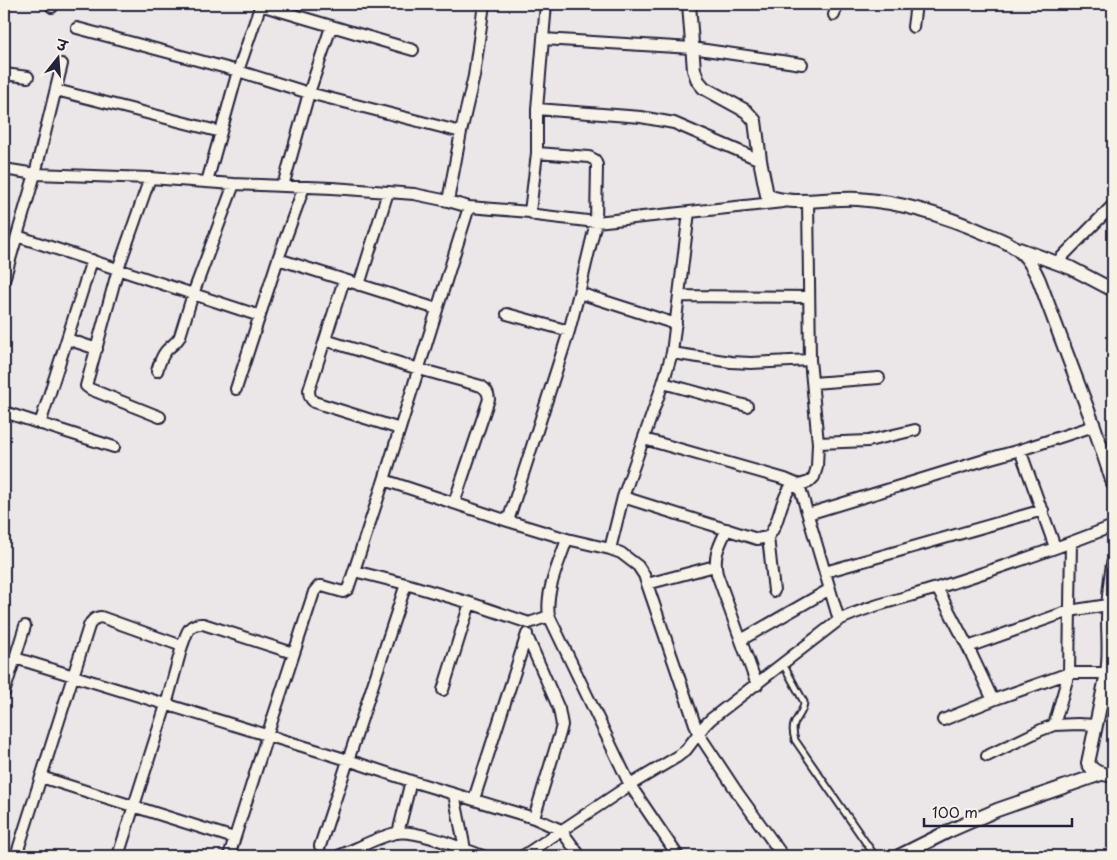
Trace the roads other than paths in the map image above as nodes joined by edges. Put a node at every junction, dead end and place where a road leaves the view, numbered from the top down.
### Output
1 (260, 4) edge
2 (484, 4) edge
3 (546, 4) edge
4 (689, 4) edge
5 (836, 4) edge
6 (916, 4) edge
7 (834, 14) dead end
8 (331, 26) junction
9 (913, 27) dead end
10 (77, 28) dead end
11 (543, 39) junction
12 (692, 48) junction
13 (413, 50) dead end
14 (62, 64) dead end
15 (802, 64) dead end
16 (238, 71) junction
17 (4, 74) edge
18 (28, 77) dead end
19 (56, 90) junction
20 (309, 93) junction
21 (537, 109) junction
22 (221, 132) junction
23 (461, 132) junction
24 (536, 153) junction
25 (760, 160) junction
26 (4, 169) edge
27 (35, 174) junction
28 (150, 178) junction
29 (207, 182) junction
30 (234, 184) junction
31 (283, 186) junction
32 (304, 187) junction
33 (388, 192) junction
34 (802, 200) junction
35 (448, 201) junction
36 (1113, 206) edge
37 (469, 207) junction
38 (530, 212) junction
39 (689, 212) junction
40 (596, 222) junction
41 (17, 236) junction
42 (1015, 247) junction
43 (278, 259) junction
44 (92, 260) junction
45 (1057, 262) junction
46 (118, 268) junction
47 (4, 280) edge
48 (344, 280) junction
49 (359, 285) junction
50 (1113, 290) edge
51 (579, 292) junction
52 (193, 294) junction
53 (680, 296) junction
54 (809, 297) junction
55 (437, 309) junction
56 (507, 314) dead end
57 (260, 316) junction
58 (676, 324) junction
59 (569, 331) junction
60 (67, 339) junction
61 (325, 340) junction
62 (96, 349) junction
63 (672, 353) junction
64 (810, 360) junction
65 (419, 369) junction
66 (157, 371) dead end
67 (879, 378) dead end
68 (663, 383) junction
69 (813, 383) junction
70 (236, 389) dead end
71 (747, 406) dead end
72 (4, 412) edge
73 (160, 417) dead end
74 (40, 424) junction
75 (1094, 426) junction
76 (400, 429) junction
77 (915, 430) dead end
78 (644, 439) junction
79 (818, 443) junction
80 (114, 447) dead end
81 (1020, 450) junction
82 (384, 480) junction
83 (1113, 484) edge
84 (799, 485) junction
85 (624, 497) junction
86 (454, 503) junction
87 (1042, 510) junction
88 (808, 514) junction
89 (508, 521) junction
90 (1113, 526) edge
91 (727, 530) junction
92 (768, 538) junction
93 (567, 539) junction
94 (1071, 542) junction
95 (1056, 547) junction
96 (610, 548) junction
97 (1113, 564) edge
98 (716, 566) junction
99 (354, 571) junction
100 (825, 572) junction
101 (406, 584) junction
102 (647, 584) junction
103 (937, 588) junction
104 (830, 589) junction
105 (774, 591) dead end
106 (470, 603) junction
107 (1108, 604) junction
108 (1069, 611) junction
109 (548, 616) junction
110 (839, 620) junction
111 (529, 624) junction
112 (25, 626) dead end
113 (527, 636) junction
114 (741, 640) junction
115 (182, 646) junction
116 (968, 647) junction
117 (293, 653) junction
118 (15, 658) junction
119 (783, 664) junction
120 (1069, 673) junction
121 (1107, 674) junction
122 (73, 676) junction
123 (757, 685) junction
124 (442, 690) dead end
125 (4, 693) edge
126 (993, 700) junction
127 (166, 705) junction
128 (943, 720) dead end
129 (1054, 725) junction
130 (1096, 725) junction
131 (698, 733) junction
132 (267, 736) junction
133 (987, 756) dead end
134 (348, 760) junction
135 (1107, 775) edge
136 (41, 777) junction
137 (411, 781) junction
138 (630, 785) junction
139 (454, 794) junction
140 (474, 799) junction
141 (133, 807) junction
142 (534, 818) junction
143 (561, 830) junction
144 (398, 833) junction
145 (234, 838) junction
146 (320, 846) dead end
147 (465, 849) junction
148 (16, 856) edge
149 (118, 856) edge
150 (229, 856) edge
151 (342, 856) edge
152 (483, 856) edge
153 (523, 856) edge
154 (580, 856) edge
155 (678, 856) edge
156 (783, 856) edge
157 (875, 856) edge
158 (900, 856) edge

1 - 8 street
1 - 16 street
2 - 23 street
3 - 11 street
4 - 12 street
5 - 7 street
6 - 9 street
8 - 13 street
8 - 20 street
10 - 16 street
11 - 12 street
11 - 21 street
12 - 15 street
12 - 25 street
14 - 19 street
16 - 20 street
16 - 22 street
17 - 18 street
19 - 22 street
19 - 27 street
20 - 23 street
20 - 31 street
21 - 24 street
21 - 25 street
22 - 29 street
23 - 35 street
24 - 38 street
24 - 40 street
25 - 34 street
26 - 27 street
27 - 28 street
27 - 41 street
28 - 29 street
28 - 46 street
29 - 30 street
30 - 31 street
30 - 52 street
31 - 32 street
32 - 33 street
32 - 43 street
33 - 35 street
33 - 49 street
34 - 39 street
34 - 42 street
34 - 54 street
35 - 37 street
36 - 45 street
37 - 38 street
37 - 55 street
38 - 40 street
39 - 40 street
39 - 53 street
40 - 51 street
41 - 44 street
41 - 47 street
42 - 45 street
42 - 75 street
43 - 48 street
43 - 57 street
44 - 46 street
44 - 60 street
45 - 50 street
46 - 52 street
46 - 62 street
48 - 49 street
48 - 61 street
49 - 55 street
51 - 58 street
51 - 59 street
52 - 57 street
52 - 66 street
53 - 54 street
53 - 58 street
54 - 64 street
55 - 65 street
56 - 59 street
57 - 70 street
58 - 63 street
59 - 89 street
60 - 62 street
60 - 74 street
61 - 65 street
61 - 76 street
62 - 73 street
63 - 64 street
63 - 68 street
64 - 69 street
65 - 76 street
65 - 86 street
67 - 69 street
68 - 71 street
68 - 78 street
69 - 79 street
72 - 74 street
74 - 80 street
75 - 81 street
75 - 83 street
76 - 82 street
77 - 79 street
78 - 84 street
78 - 85 street
79 - 84 street
81 - 87 street
81 - 88 street
82 - 86 street
82 - 99 street
84 - 88 street
84 - 92 street
85 - 91 street
85 - 96 street
86 - 89 street
87 - 95 street
87 - 100 street
88 - 100 street
89 - 93 street
90 - 94 street
91 - 92 street
91 - 98 street
92 - 105 street
93 - 96 street
93 - 109 street
94 - 95 street
94 - 108 street
95 - 103 street
96 - 102 street
97 - 107 street
98 - 102 street
98 - 114 street
99 - 101 street
99 - 117 street
100 - 104 street
101 - 106 street
101 - 134 street
102 - 131 street
103 - 110 street
103 - 116 street
104 - 110 street
104 - 114 street
106 - 111 street
106 - 124 street
107 - 108 street
107 - 121 street
108 - 116 street
108 - 120 street
109 - 111 street
109 - 138 street
110 - 119 street
111 - 113 street
112 - 118 street
113 - 140 street
113 - 142 street
114 - 123 street
115 - 117 street
115 - 122 street
115 - 127 street
116 - 126 street
117 - 132 street
118 - 122 street
118 - 125 street
119 - 123 street
119 - 157 lane
120 - 121 street
120 - 126 street
120 - 129 street
121 - 130 street
122 - 127 street
122 - 136 street
123 - 131 street
126 - 128 street
127 - 132 street
127 - 141 street
129 - 130 street
129 - 133 street
130 - 135 street
131 - 138 street
131 - 156 street
132 - 134 street
132 - 145 street
134 - 137 street
134 - 146 street
135 - 158 street
136 - 141 street
136 - 148 street
137 - 139 street
137 - 144 street
138 - 143 street
138 - 155 street
139 - 140 street
139 - 147 street
140 - 142 street
141 - 145 street
141 - 149 street
142 - 143 street
143 - 153 street
143 - 154 street
144 - 147 street
144 - 151 street
145 - 150 street
147 - 152 street

